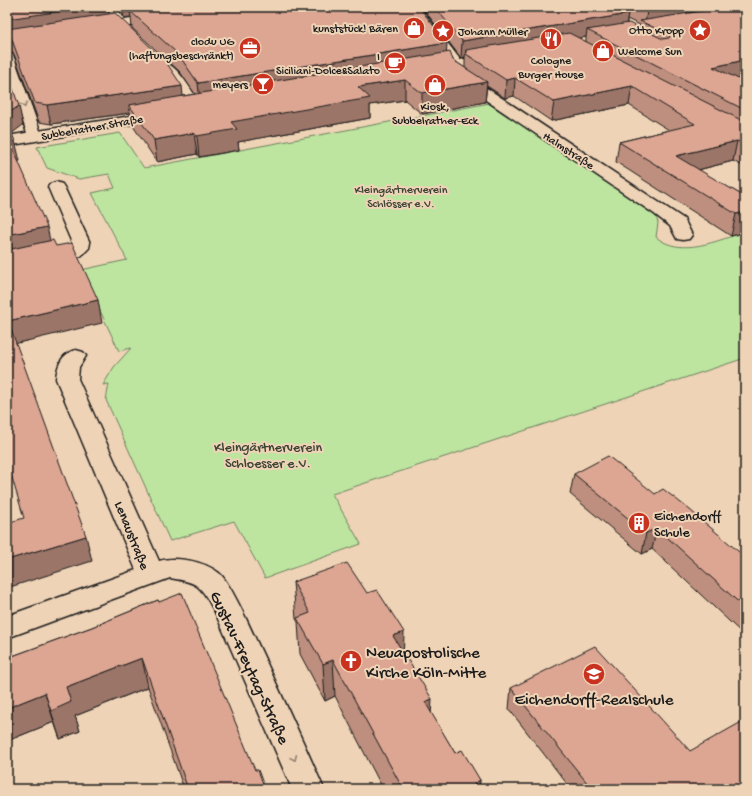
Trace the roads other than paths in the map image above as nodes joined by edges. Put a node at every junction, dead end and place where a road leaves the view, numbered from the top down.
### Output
1 (414, 7) edge
2 (175, 16) edge
3 (117, 18) junction
4 (82, 30) edge
5 (131, 34) edge
6 (7, 55) edge
7 (152, 55) edge
8 (507, 55) edge
9 (457, 65) junction
10 (414, 73) edge
11 (211, 107) edge
12 (196, 109) junction
13 (34, 136) junction
14 (7, 141) edge
15 (56, 186) dead end
16 (683, 235) dead end
17 (7, 266) edge
18 (76, 356) dead end
19 (151, 574) junction
20 (7, 627) edge
21 (308, 789) edge

1 - 9 street
2 - 3 street
3 - 4 street
3 - 5 street
6 -> 13 street
7 - 12 street
8 - 9 street
9 - 10 street
9 - 16 street, Halmstraße
11 - 12 street, Subbelrather Straße
12 - 13 street, Subbelrather Straße
13 - 14 street, Subbelrather Straße
15 - 17 street
18 - 19 street, Lenaustraße
19 - 20 street, Lenaustraße
19 -> 21 street, Gustav-Freytag-Straße

